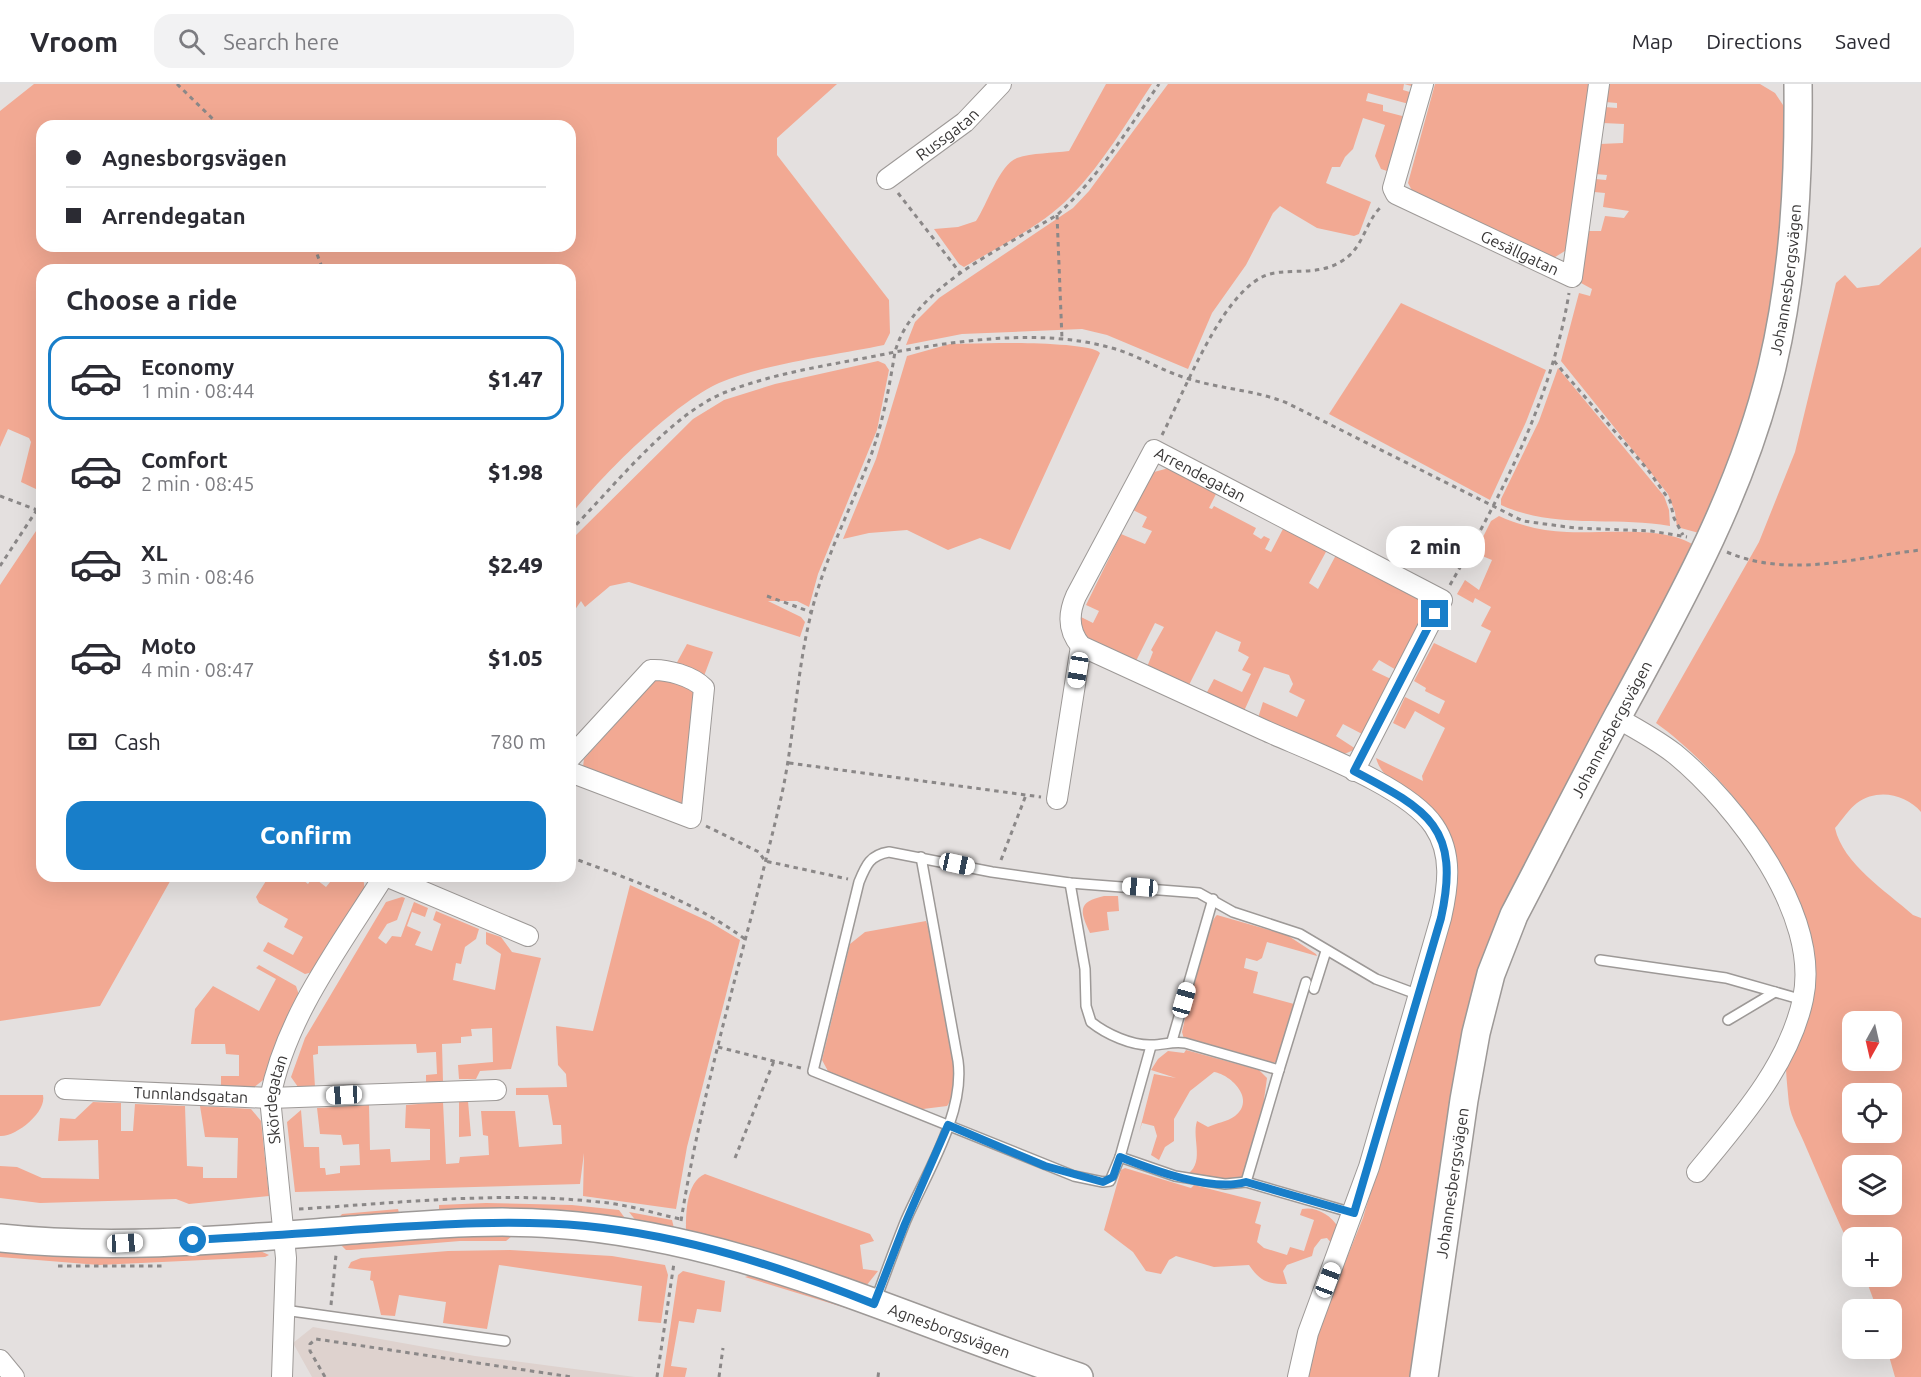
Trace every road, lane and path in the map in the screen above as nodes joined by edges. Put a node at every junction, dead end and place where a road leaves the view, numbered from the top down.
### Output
1 (177, 84) edge
2 (1001, 84) edge
3 (1159, 84) edge
4 (1423, 84) edge
5 (1599, 84) edge
6 (1798, 84) edge
7 (214, 120) edge
8 (887, 179) joint
9 (1396, 194) junction
10 (1057, 215) junction
11 (961, 274) junction
12 (1572, 277) junction
13 (1062, 340) junction
14 (895, 352) junction
15 (1554, 361) junction
16 (1188, 379) junction
17 (1154, 450) junction
18 (0, 496) edge
19 (1494, 509) junction
20 (36, 510) edge
21 (36, 512) edge
22 (576, 525) edge
23 (1683, 536) junction
24 (1709, 544) junction
25 (1921, 550) edge
26 (0, 566) edge
27 (767, 597) dead end
28 (1442, 600) junction
29 (811, 612) junction
30 (1081, 646) junction
31 (1617, 718) junction
32 (576, 751) edge
33 (789, 763) junction
34 (1354, 771) junction
35 (576, 774) edge
36 (1026, 795) junction
37 (1057, 799) joint
38 (691, 818) junction
39 (921, 857) junction
40 (576, 859) edge
41 (765, 861) junction
42 (996, 873) junction
43 (381, 882) edge
44 (399, 882) edge
45 (859, 882) junction
46 (1070, 883) junction
47 (1213, 898) junction
48 (528, 936) dead end
49 (745, 939) junction
50 (1326, 951) junction
51 (1600, 960) dead end
52 (1775, 992) junction
53 (1419, 995) junction
54 (1803, 1000) junction
55 (1728, 1020) dead end
56 (1172, 1041) junction
57 (1151, 1046) junction
58 (718, 1047) junction
59 (774, 1061) junction
60 (1279, 1070) junction
61 (813, 1071) junction
62 (65, 1089) dead end
63 (496, 1090) dead end
64 (270, 1098) junction
65 (948, 1125) junction
66 (1120, 1157) junction
67 (735, 1158) dead end
68 (1697, 1172) dead end
69 (1246, 1182) junction
70 (1354, 1213) junction
71 (283, 1235) junction
72 (0, 1238) edge
73 (348, 1253) dead end
74 (326, 1255) dead end
75 (336, 1255) dead end
76 (675, 1258) junction
77 (48, 1265) dead end
78 (170, 1266) dead end
79 (874, 1304) junction
80 (284, 1310) junction
81 (330, 1316) junction
82 (505, 1341) dead end
83 (723, 1348) dead end
84 (283, 1350) junction
85 (0, 1360) edge
86 (879, 1369) dead end
87 (14, 1377) edge
88 (282, 1377) edge
89 (298, 1377) edge
90 (325, 1377) edge
91 (572, 1377) edge
92 (657, 1377) edge
93 (719, 1377) edge
94 (878, 1377) edge
95 (1078, 1377) edge
96 (1298, 1377) edge
97 (1424, 1377) edge

1 - 7 path
2 - 8 street, Russgatan
3 - 10 path
4 - 9 street
5 - 12 street, Gesällgatan
6 - 24 street, Johannesbergsvägen
8 - 11 path
9 - 12 street, Gesällgatan
9 - 16 path
10 - 11 path
10 - 13 path
11 - 14 path
12 - 15 path
13 - 14 path
13 - 16 path
14 - 22 path
14 - 29 path
15 - 19 path
15 - 23 path
16 - 17 path
16 - 19 path
17 - 28 street, Arrendegatan
17 - 30 street, Arrendegatan
18 - 20 path
19 - 23 path
19 - 28 path
21 - 26 path
23 - 24 path
24 - 25 path
24 - 31 street, Johannesbergsvägen
27 - 29 path
28 - 34 street
29 - 33 path
30 - 34 street
30 - 37 street
31 - 54 street
31 - 97 street, Johannesbergsvägen
32 - 38 street
33 - 36 path
33 - 41 path
34 - 53 street
35 - 38 street
36 - 37 path
36 - 42 path
38 - 41 path
39 - 42 lane
39 - 45 lane
39 - 65 lane
40 - 49 path
41 - 45 path
41 - 49 path
42 - 46 lane
43 - 64 street, Skördegatan
44 - 48 street
45 - 61 lane
46 - 47 lane
46 - 57 lane
47 - 50 lane
47 - 56 lane
49 - 58 path
50 - 53 lane
50 - 60 lane
51 - 52 lane
52 - 54 lane
52 - 55 lane
53 - 70 street
54 - 68 street
56 - 57 lane
56 - 60 lane
57 - 66 lane
58 - 59 path
58 - 76 path
59 - 61 path
59 - 67 path
60 - 69 lane
61 - 65 lane
62 - 64 street, Tunnlandsgatan
63 - 64 street, Tunnlandsgatan
64 - 71 street, Skördegatan
65 - 66 lane
65 - 79 lane
66 - 69 lane
69 - 70 lane
70 - 96 street
71 - 72 street, Agnesborgsvägen
71 - 76 street, Agnesborgsvägen
71 - 80 street, Skördegatan
73 - 74 path
75 - 81 path
76 - 79 street, Agnesborgsvägen
76 - 92 path
77 - 78 path
79 - 95 street, Agnesborgsvägen
80 - 81 lane
80 - 84 street, Skördegatan
81 - 82 lane
83 - 93 path
84 - 88 street, Skördegatan
84 - 89 street
85 - 87 street
86 - 94 path
90 - 91 path

